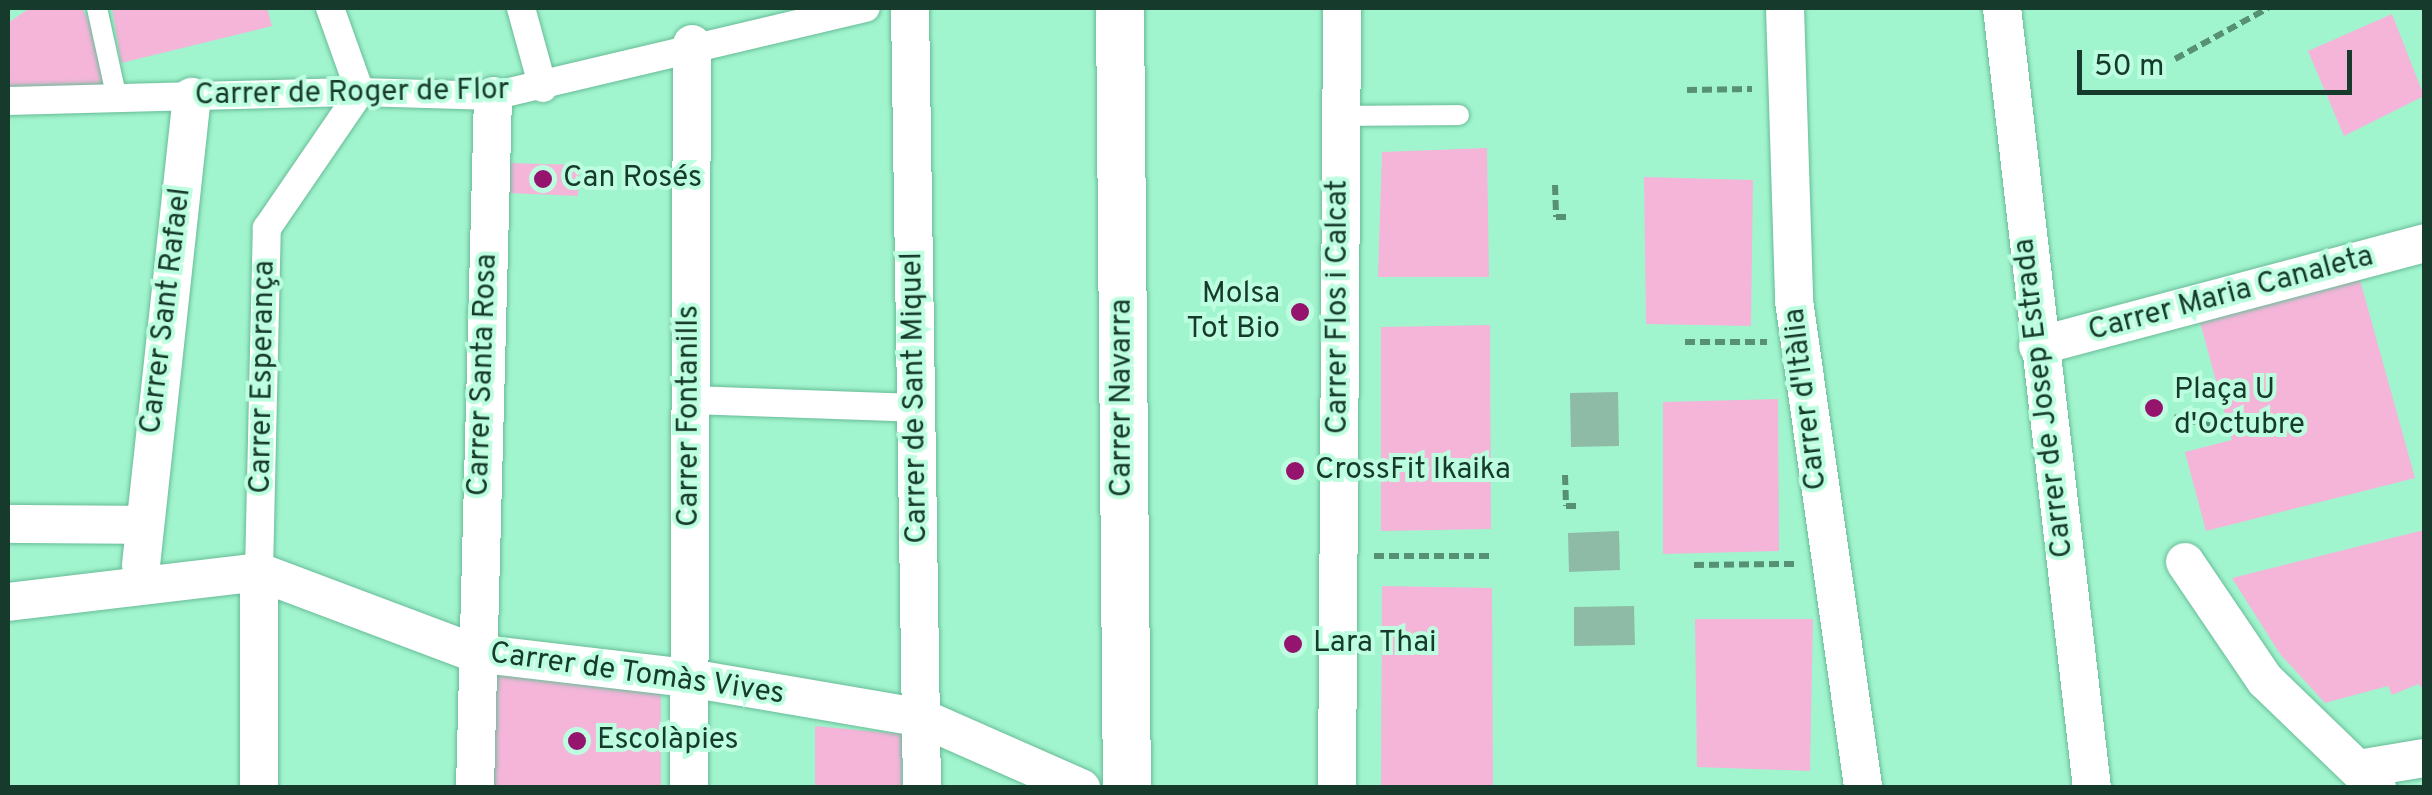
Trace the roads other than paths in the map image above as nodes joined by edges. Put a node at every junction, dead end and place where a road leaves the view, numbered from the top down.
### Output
1 (97, 8) edge
2 (330, 8) edge
3 (522, 8) edge
4 (866, 8) edge
5 (910, 8) edge
6 (1120, 8) edge
7 (1342, 8) edge
8 (1784, 8) edge
9 (2002, 8) edge
10 (692, 44) junction
11 (544, 88) junction
12 (360, 92) junction
13 (493, 96) junction
14 (192, 97) junction
15 (117, 98) junction
16 (8, 101) edge
17 (1458, 115) dead end
18 (1341, 116) junction
19 (2423, 243) edge
20 (2038, 346) junction
21 (690, 400) junction
22 (916, 408) junction
23 (8, 524) edge
24 (142, 525) junction
25 (2185, 562) dead end
26 (141, 565) dead end
27 (259, 572) junction
28 (8, 602) edge
29 (475, 653) junction
30 (689, 678) junction
31 (922, 718) junction
32 (2424, 758) edge
33 (2368, 778) edge
34 (259, 788) edge
35 (475, 788) edge
36 (689, 788) edge
37 (922, 788) edge
38 (1081, 788) edge
39 (1127, 788) edge
40 (1337, 788) edge
41 (1863, 788) edge
42 (2092, 788) edge

1 - 15 lane
2 - 12 street
3 - 11 street
4 - 10 street, Carrer de Roger de Flor
5 - 22 street, Carrer de Sant Miquel
6 - 39 street, Carrer Navarra
7 - 18 street, Carrer Flos i Calcat
8 - 41 street, Carrer d'Itàlia
9 - 20 street, Carrer de Josep Estrada
10 - 11 street, Carrer de Roger de Flor
10 - 21 street, Carrer Fontanills
11 - 13 street, Carrer de Roger de Flor
12 - 13 street, Carrer de Roger de Flor
12 - 14 street, Carrer de Roger de Flor
12 - 27 street, Carrer Esperança
13 - 29 street, Carrer Santa Rosa
14 - 15 street, Carrer de Roger de Flor
14 - 24 street, Carrer Sant Rafael
15 - 16 street, Carrer de Roger de Flor
17 - 18 lane
18 - 40 street, Carrer Flos i Calcat
19 - 20 street, Carrer Maria Canaleta
20 - 42 street, Carrer de Josep Estrada
21 - 22 street
21 - 30 street, Carrer Fontanills
22 - 31 street, Carrer de Sant Miquel
23 - 24 street
24 - 26 street, Carrer Sant Rafael
25 - 33 street
27 - 28 street, Carrer de Tomàs Vives
27 - 29 street, Carrer de Tomàs Vives
27 - 34 street
29 - 30 street, Carrer de Tomàs Vives
29 - 35 street, Carrer Santa Rosa
30 - 31 street, Carrer de Tomàs Vives
30 - 36 street, Carrer Fontanills
31 - 37 street, Carrer de Sant Miquel
31 - 38 street, Carrer de Tomàs Vives
32 - 33 street

